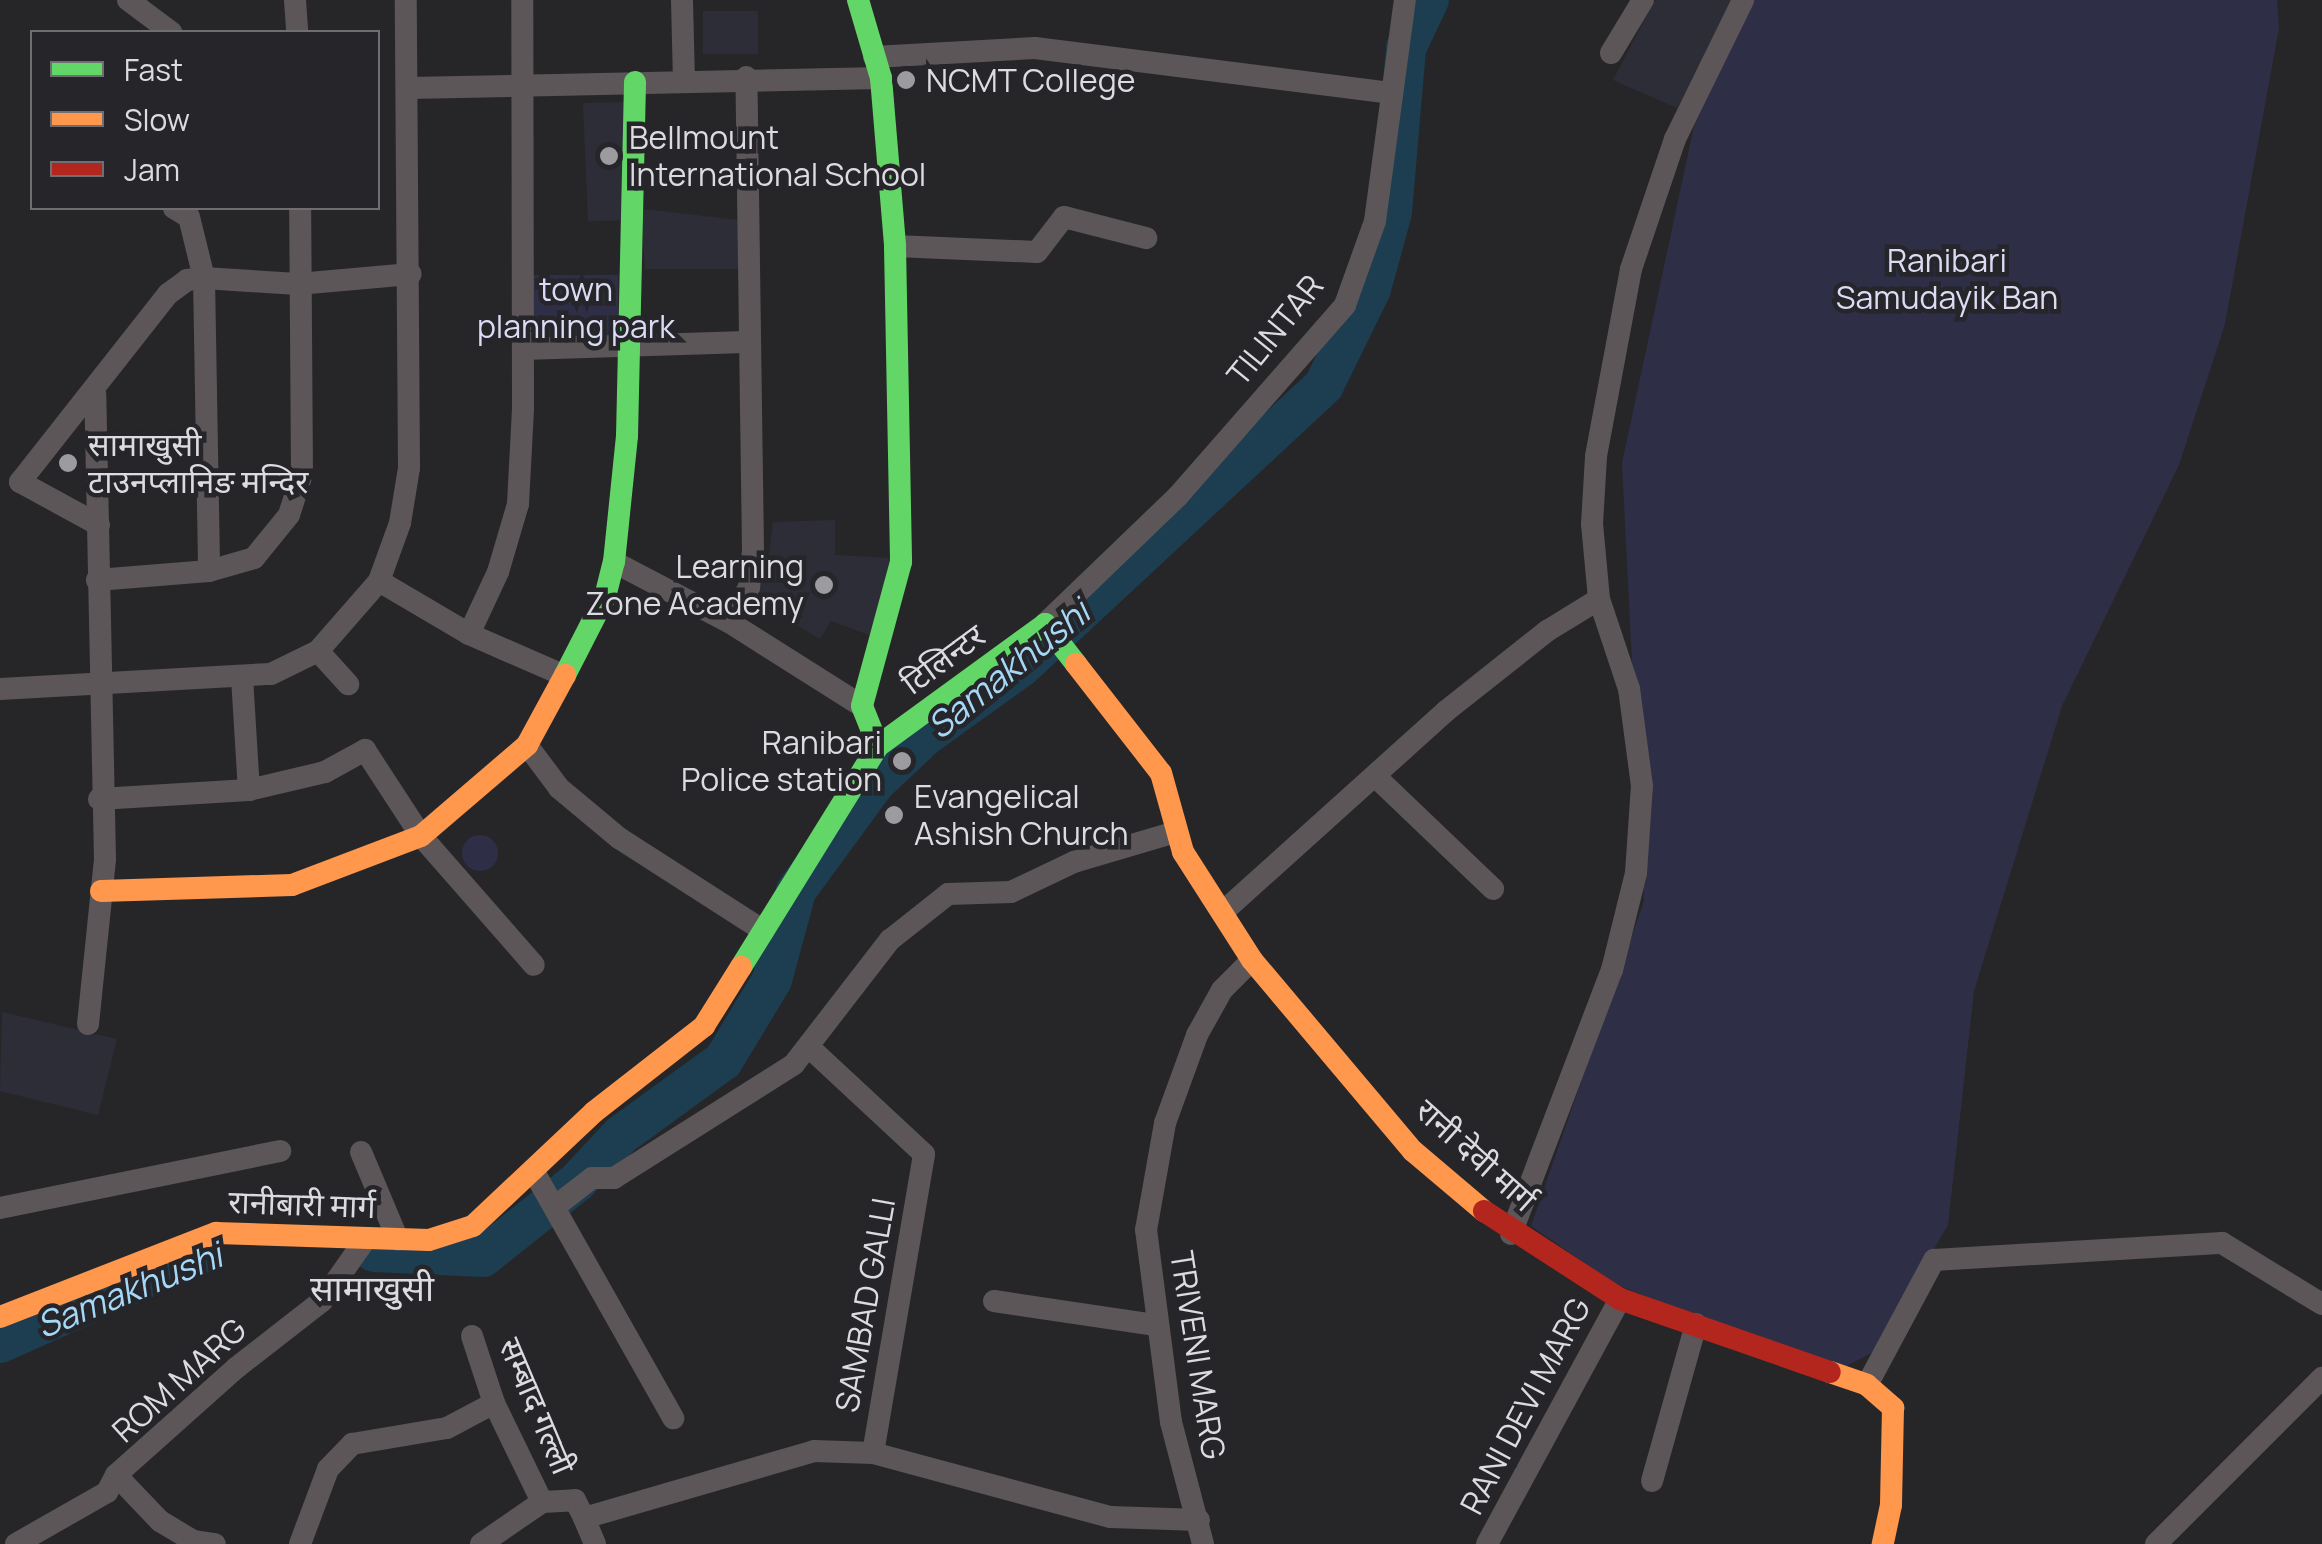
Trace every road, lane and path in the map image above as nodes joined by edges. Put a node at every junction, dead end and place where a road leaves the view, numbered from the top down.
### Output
1 (128, 0) edge
2 (294, 0) edge
3 (406, 0) edge
4 (522, 0) edge
5 (682, 0) edge
6 (858, 0) edge
7 (1405, 0) edge
8 (1643, 0) edge
9 (1743, 0) edge
10 (167, 30) edge
11 (297, 30) edge
12 (1610, 53) dead end
13 (878, 68) junction
14 (746, 77) junction
15 (684, 80) junction
16 (524, 82) junction
17 (635, 82) junction
18 (409, 88) junction
19 (1392, 93) junction
20 (178, 210) edge
21 (300, 210) edge
22 (1146, 238) dead end
23 (895, 246) junction
24 (410, 274) junction
25 (204, 278) junction
26 (298, 284) junction
27 (746, 342) junction
28 (624, 347) junction
29 (523, 348) junction
30 (94, 394) junction
31 (99, 525) junction
32 (614, 562) junction
33 (209, 571) junction
34 (97, 580) junction
35 (379, 581) junction
36 (1599, 599) junction
37 (729, 622) junction
38 (1046, 624) junction
39 (469, 634) junction
40 (318, 650) junction
41 (565, 676) junction
42 (242, 677) junction
43 (348, 684) dead end
44 (100, 685) junction
45 (0, 690) edge
46 (862, 706) junction
47 (527, 745) junction
48 (878, 746) junction
49 (1376, 777) junction
50 (249, 790) junction
51 (99, 799) junction
52 (1175, 832) junction
53 (421, 836) junction
54 (1494, 888) dead end
55 (101, 891) junction
56 (1224, 910) junction
57 (764, 931) junction
58 (1252, 960) junction
59 (534, 966) dead end
60 (88, 1024) dead end
61 (810, 1048) junction
62 (280, 1151) dead end
63 (361, 1152) dead end
64 (546, 1190) junction
65 (0, 1208) edge
66 (1511, 1234) junction
67 (398, 1240) junction
68 (362, 1248) junction
69 (1620, 1299) junction
70 (994, 1301) dead end
71 (2322, 1304) edge
72 (0, 1317) edge
73 (1696, 1324) junction
74 (1154, 1325) junction
75 (472, 1336) dead end
76 (2322, 1378) edge
77 (1867, 1385) junction
78 (494, 1403) junction
79 (673, 1418) dead end
80 (873, 1453) junction
81 (116, 1475) junction
82 (1652, 1480) dead end
83 (542, 1502) junction
84 (584, 1518) junction
85 (1201, 1532) edge
86 (307, 1542) edge
87 (16, 1544) edge
88 (214, 1544) edge
89 (481, 1544) edge
90 (595, 1544) edge
91 (1487, 1544) edge
92 (1882, 1544) edge
93 (2156, 1544) edge

1 - 10 street
2 - 11 street
3 - 18 street
4 - 16 street
5 - 15 street
6 - 13 street
7 - 19 street, TILINTAR
8 - 12 street
9 - 36 street
13 - 14 street
13 - 19 street
13 - 23 street
14 - 15 street
14 - 27 street
15 - 17 street
16 - 17 street
16 - 18 street
16 - 29 street
17 - 28 street
18 - 24 street
19 - 38 street, TILINTAR
20 - 25 street
21 - 26 street
22 - 23 street
23 - 46 street
24 - 26 street
24 - 35 street
25 - 26 street
25 - 30 street
25 - 33 street
26 - 33 street
27 - 28 street
27 - 37 street
28 - 29 street
28 - 32 street
29 - 39 street
30 - 31 street
30 - 31 street
31 - 34 street
32 - 37 street
32 - 41 street
33 - 34 street
34 - 44 street
35 - 39 street
35 - 40 street
36 - 49 street
36 - 66 street
37 - 46 street
38 - 48 street, टिलिन्टर
38 - 52 street, रानी देवी मार्ग
39 - 41 street
40 - 42 street
40 - 43 street
41 - 47 street
42 - 44 street
42 - 50 street
44 - 45 street
44 - 51 street
46 - 48 street
47 - 53 street
47 - 57 street
48 - 57 street, रानीबारी मार्ग
49 - 54 street
49 - 56 street
50 - 51 street
50 - 53 street
51 - 55 street
52 - 56 street, रानी देवी मार्ग
52 - 61 street
53 - 55 street
53 - 59 street
55 - 60 street
56 - 58 street, रानी देवी मार्ग
57 - 64 street, रानीबारी मार्ग
58 - 66 street, रानी देवी मार्ग
58 - 74 street, TRIVENI MARG
61 - 64 street
61 - 80 street, SAMBAD GALLI
62 - 65 street
63 - 67 street
64 - 67 street, रानीबारी मार्ग
64 - 79 street
66 - 69 street, रानी देवी मार्ग
67 - 68 street, रानीबारी मार्ग
68 - 72 street, रानीबारी मार्ग
68 - 81 street, ROM MARG
69 - 73 street, रानी देवी मार्ग
69 - 91 street, RANI DEVI MARG
70 - 74 street
71 - 77 street
73 - 77 street, रानी देवी मार्ग
73 - 82 street
74 - 85 street, TRIVENI MARG
75 - 78 street, सम्बाद गल्ली
76 - 93 street
77 - 92 street
78 - 83 street, सम्बाद गल्ली
78 - 86 street
80 - 84 street, SAMBAD GALLI
80 - 85 street
81 - 87 street, ROM MARG
81 - 88 street
83 - 84 street
83 - 89 street
84 - 90 street

